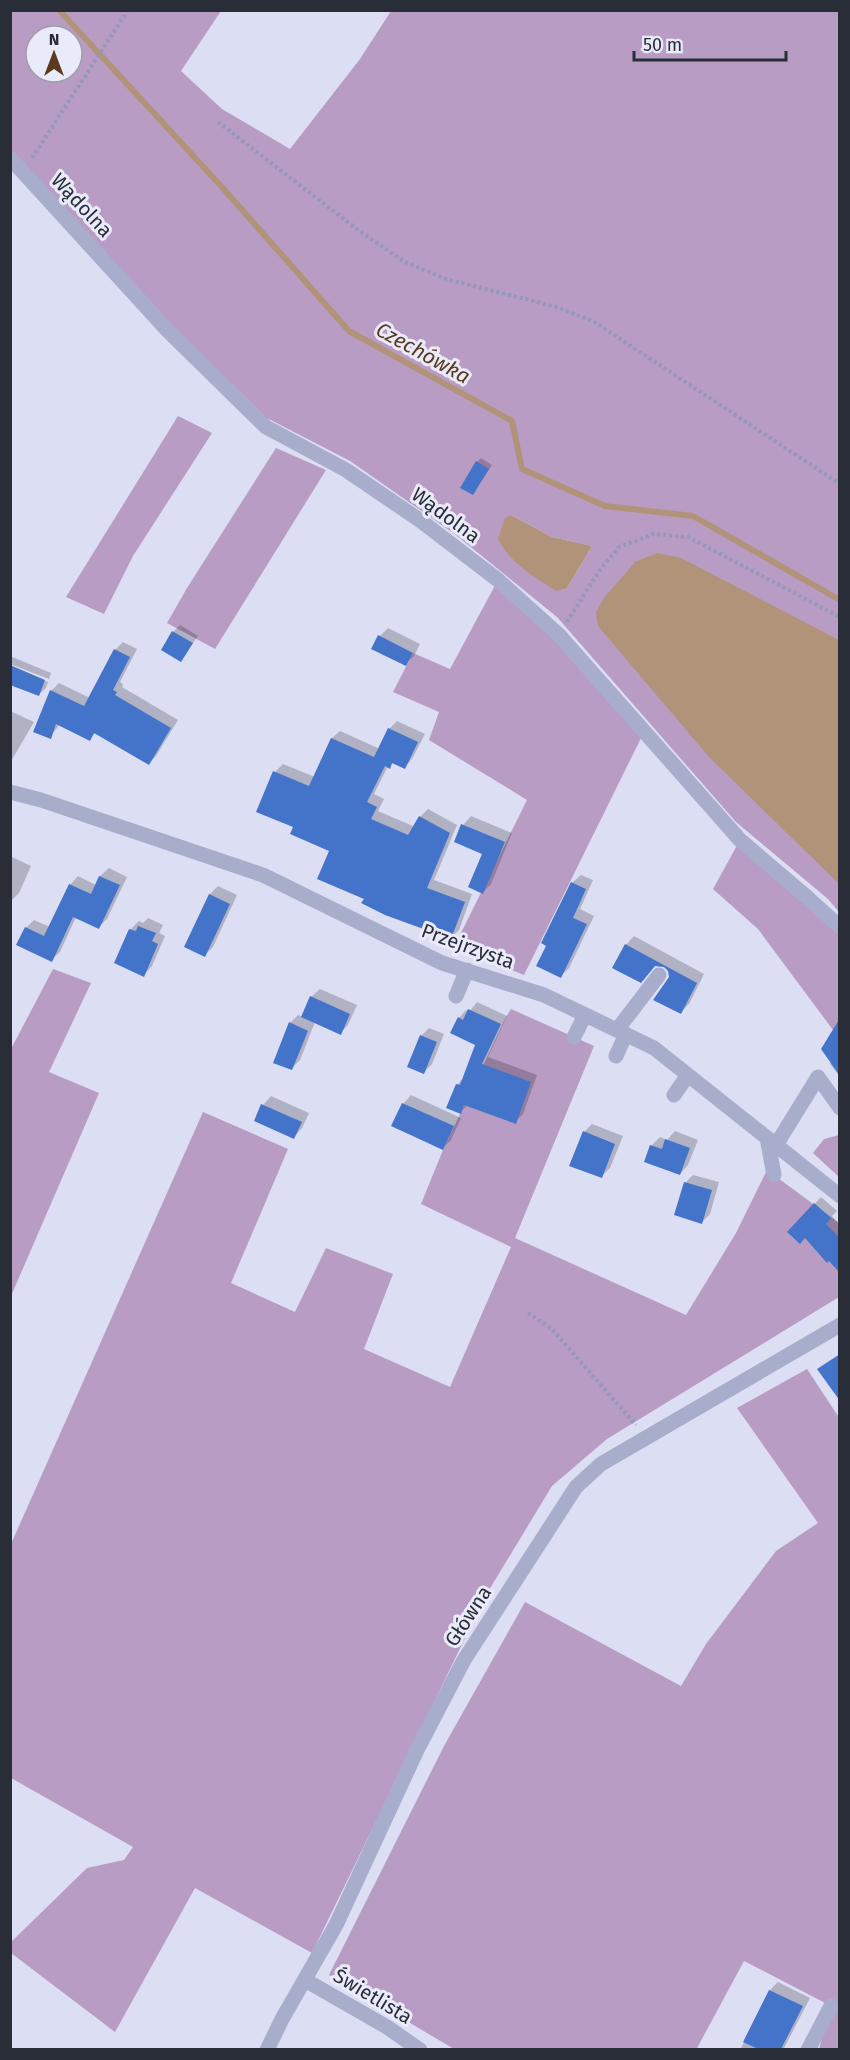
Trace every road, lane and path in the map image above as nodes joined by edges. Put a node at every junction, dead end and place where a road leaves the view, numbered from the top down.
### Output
1 (128, 10) edge
2 (218, 122) dead end
3 (10, 158) edge
4 (23, 173) junction
5 (840, 484) edge
6 (840, 617) edge
7 (559, 635) junction
8 (10, 792) edge
9 (840, 927) edge
10 (466, 970) junction
11 (659, 975) dead end
12 (456, 996) dead end
13 (585, 1015) junction
14 (621, 1032) junction
15 (574, 1037) dead end
16 (616, 1056) dead end
17 (688, 1075) junction
18 (674, 1095) dead end
19 (840, 1107) edge
20 (771, 1142) junction
21 (774, 1175) dead end
22 (840, 1196) edge
23 (528, 1313) dead end
24 (840, 1325) edge
25 (646, 1437) junction
26 (305, 1980) junction
27 (831, 2006) dead end
28 (267, 2049) edge
29 (420, 2049) edge
30 (808, 2049) edge

1 - 4 path
2 - 5 path
3 - 4 street, Wądolna
4 - 7 street, Wądolna
6 - 7 path
7 - 9 street, Wądolna
8 - 10 street, Przejrzysta
10 - 12 street
10 - 13 street, Przejrzysta
11 - 14 street
13 - 14 street, Przejrzysta
13 - 15 street
14 - 16 street
14 - 17 street, Przejrzysta
17 - 18 street
17 - 20 street, Przejrzysta
19 - 20 street
20 - 21 street
20 - 22 street, Przejrzysta
23 - 25 path
24 - 25 street, Główna
25 - 26 street, Główna
26 - 28 street, Główna
26 - 29 street, Świetlista
27 - 30 street

